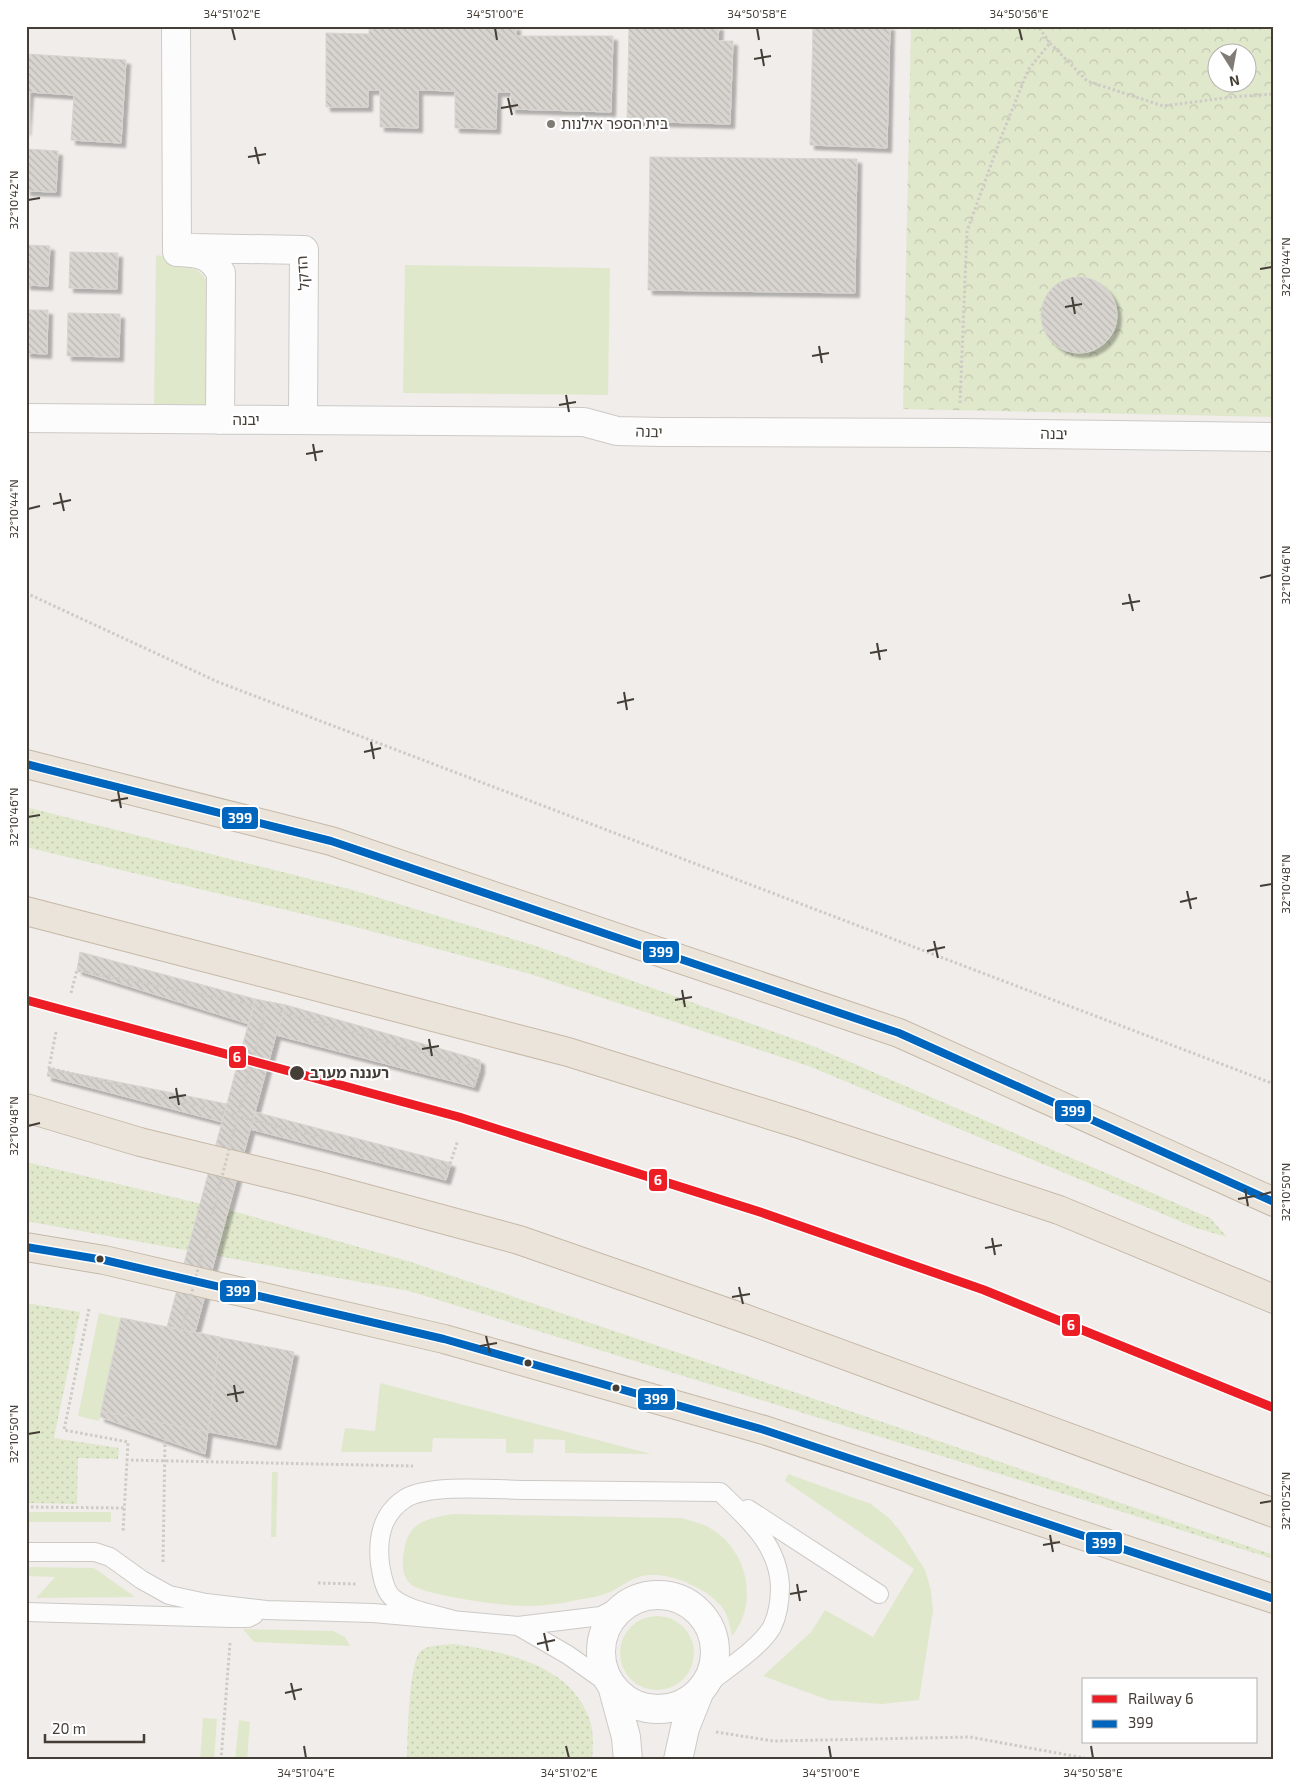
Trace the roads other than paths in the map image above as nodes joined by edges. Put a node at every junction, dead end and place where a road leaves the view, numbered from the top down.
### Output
1 (176, 26) edge
2 (178, 250) junction
3 (26, 418) edge
4 (220, 420) junction
5 (304, 420) junction
6 (1274, 437) edge
7 (26, 764) edge
8 (26, 911) edge
9 (26, 1108) edge
10 (1274, 1202) edge
11 (26, 1247) edge
12 (1274, 1299) edge
13 (720, 1492) junction
14 (1274, 1513) edge
15 (26, 1552) edge
16 (879, 1594) dead end
17 (1274, 1598) edge
18 (630, 1601) junction
19 (266, 1610) junction
20 (26, 1612) edge
21 (454, 1620) junction
22 (518, 1626) junction
23 (611, 1686) junction
24 (702, 1689) junction
25 (628, 1760) edge
26 (678, 1760) edge

1 - 2 street
2 - 4 street
2 - 5 street, הדקל
3 - 4 street, יבנה
4 - 5 street, יבנה
5 - 6 street, יבנה
7 - 10 highway
8 - 12 highway
9 - 14 highway
11 - 17 highway
13 - 16 lane
13 - 21 lane
13 - 24 lane
15 - 19 lane
18 - 22 lane
18 - 23 street
18 - 24 street
19 - 20 lane
19 - 21 lane
21 - 22 lane
22 - 23 lane
23 - 24 street
23 - 25 street
24 - 26 street

